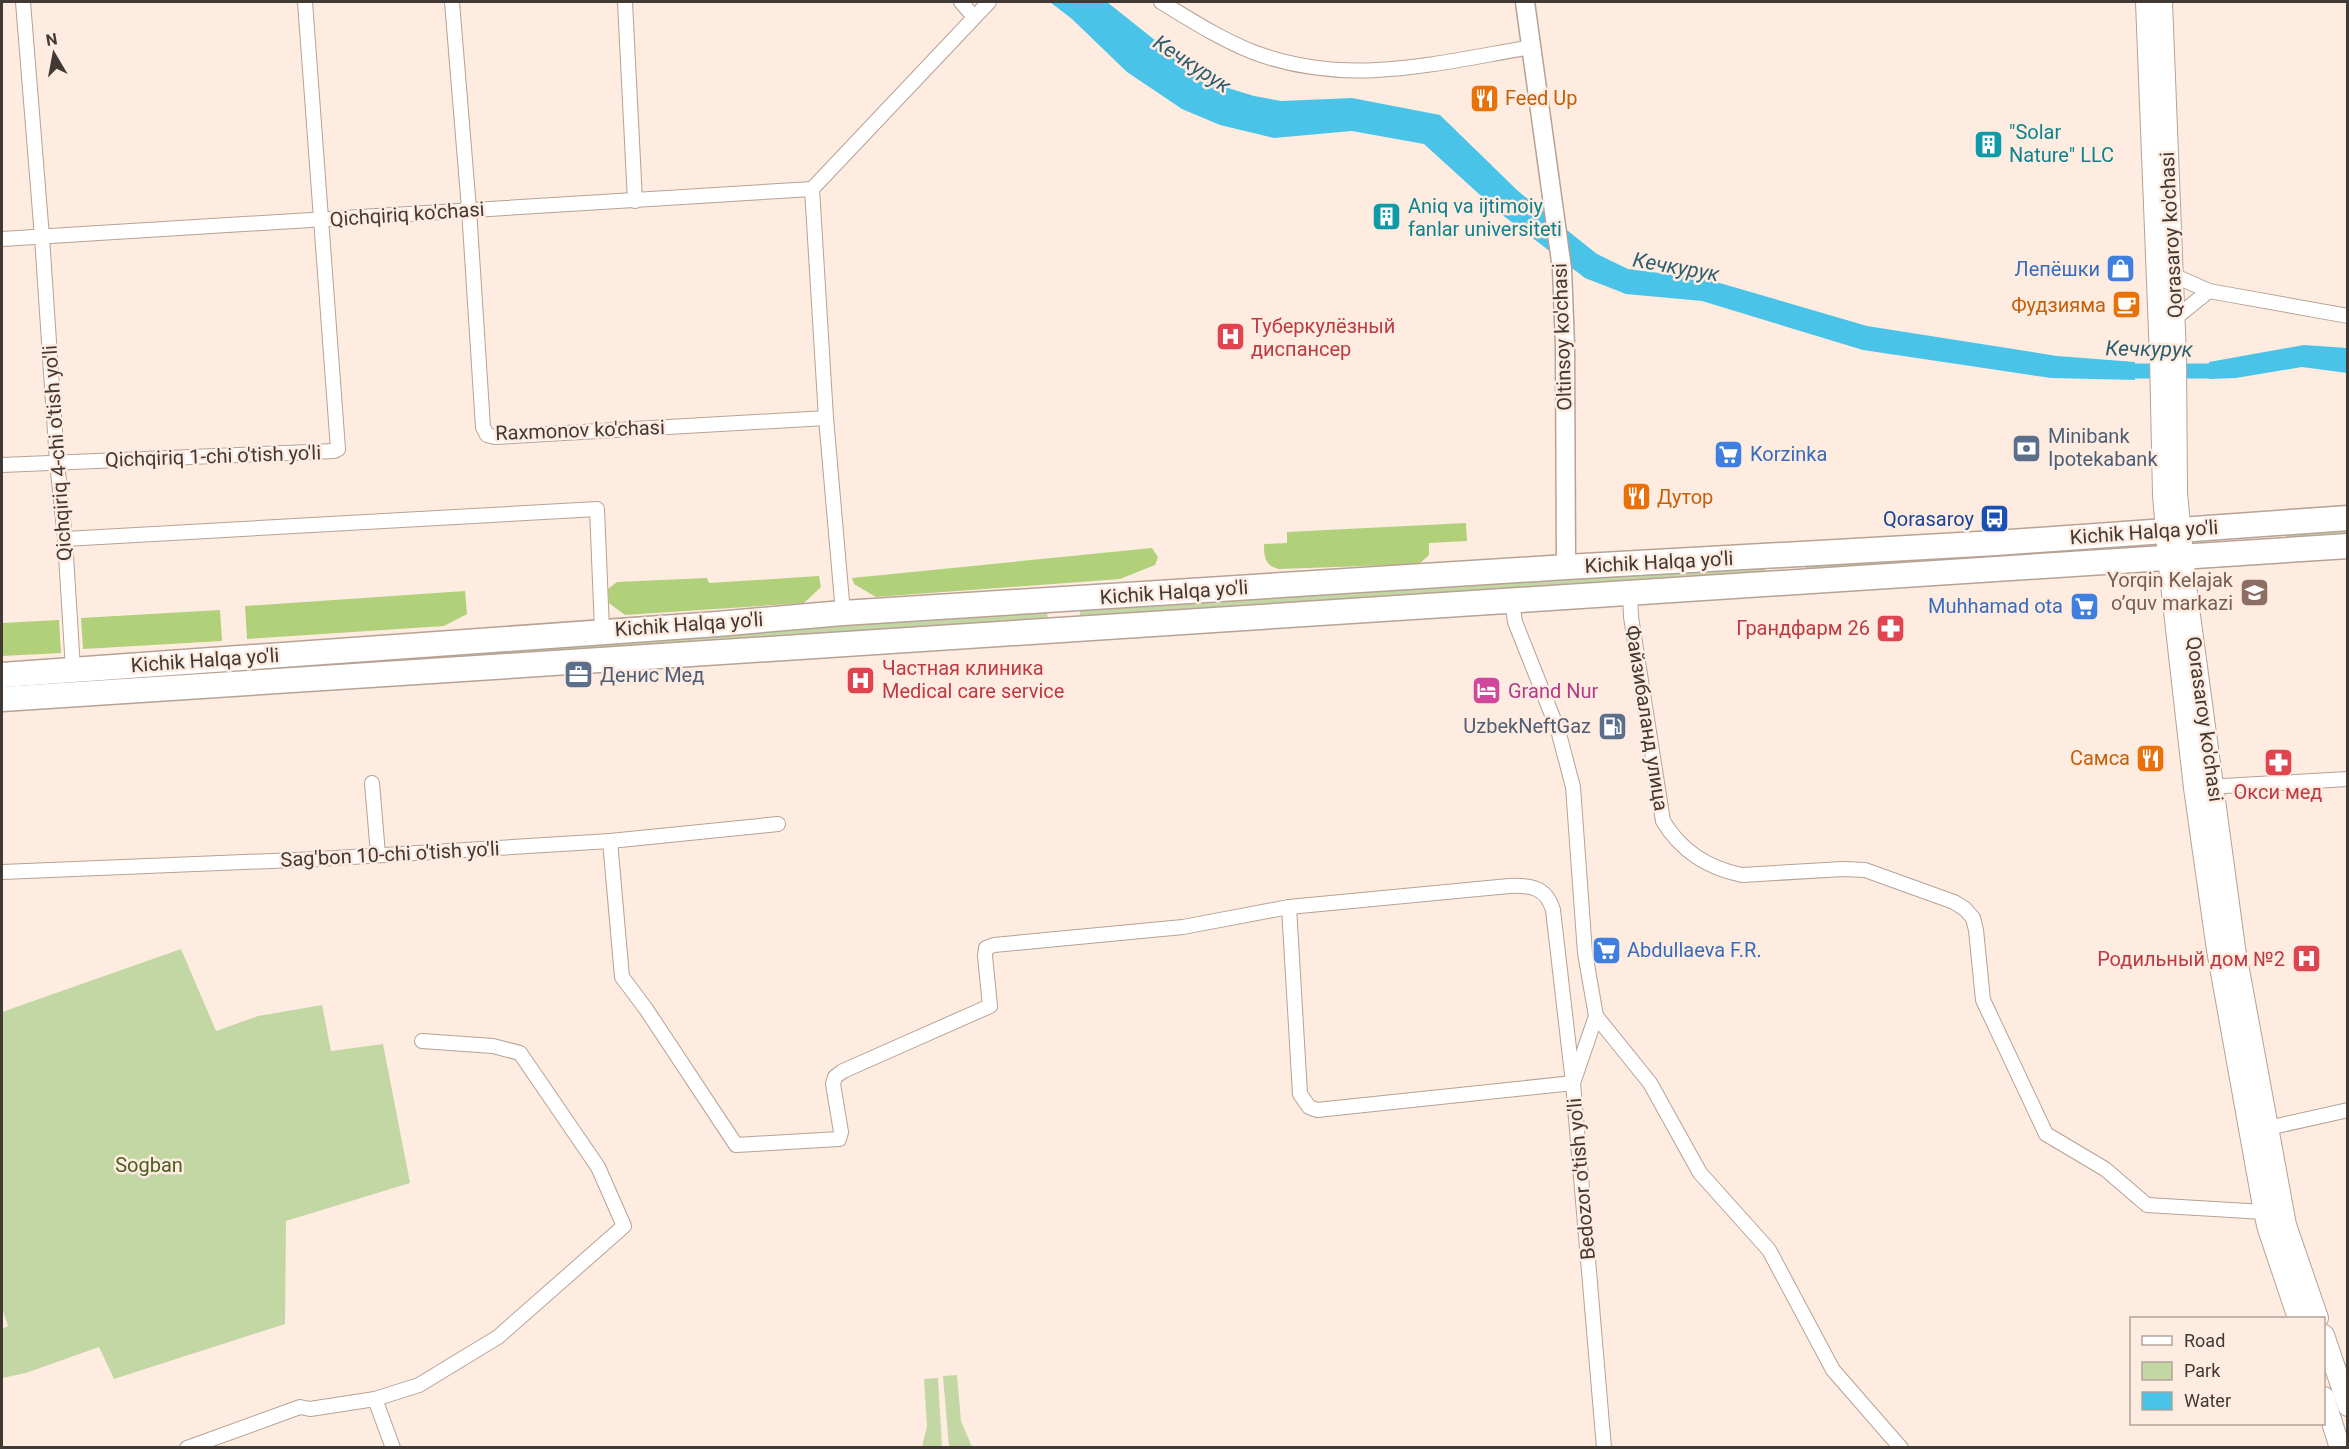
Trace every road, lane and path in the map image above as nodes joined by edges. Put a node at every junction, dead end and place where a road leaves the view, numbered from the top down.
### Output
1 (23, 2) edge
2 (306, 2) edge
3 (452, 2) edge
4 (625, 2) edge
5 (961, 2) edge
6 (989, 2) edge
7 (1161, 2) edge
8 (1525, 2) edge
9 (2146, 2) edge
10 (2162, 2) edge
11 (974, 17) junction
12 (1532, 47) junction
13 (812, 189) junction
14 (635, 201) junction
15 (469, 209) junction
16 (321, 219) junction
17 (42, 237) junction
18 (2, 239) edge
19 (2173, 275) junction
20 (2209, 291) junction
21 (2348, 316) edge
22 (2175, 318) junction
23 (2168, 357) junction
24 (826, 418) junction
25 (57, 462) junction
26 (2, 465) edge
27 (2348, 518) edge
28 (2173, 530) junction
29 (65, 539) junction
30 (2348, 546) edge
31 (1782, 555) junction
32 (2176, 558) junction
33 (1566, 567) junction
34 (1782, 583) junction
35 (1630, 593) junction
36 (1071, 598) junction
37 (1512, 601) junction
38 (843, 613) junction
39 (602, 630) junction
40 (1073, 630) junction
41 (255, 657) junction
42 (73, 669) junction
43 (2, 675) edge
44 (257, 683) junction
45 (2, 699) edge
46 (2348, 778) edge
47 (372, 783) dead end
48 (2215, 786) junction
49 (2194, 788) junction
50 (778, 824) dead end
51 (610, 841) junction
52 (378, 854) junction
53 (2, 872) edge
54 (1289, 907) junction
55 (1596, 1016) junction
56 (422, 1041) dead end
57 (1573, 1083) junction
58 (2348, 1110) edge
59 (2268, 1128) junction
60 (2264, 1212) junction
61 (2298, 1317) edge
62 (2318, 1317) edge
63 (2325, 1338) edge
64 (375, 1399) junction
65 (2325, 1400) edge
66 (2348, 1406) edge
67 (187, 1448) edge
68 (393, 1448) edge
69 (1604, 1448) edge
70 (1901, 1448) edge
71 (2340, 1448) edge

1 - 17 street, Qichqiriq 4-chi o'tish yo'li
2 - 16 street
3 - 15 street
4 - 14 street
5 - 11 street
6 - 11 street
7 - 12 street
8 - 12 street, Oltinsoy ko'chasi
9 - 23 main road, Qorasaroy ko'chasi
10 - 19 main road, Qorasaroy ko'chasi
11 - 13 street
12 - 33 street, Oltinsoy ko'chasi
13 - 14 street, Qichqiriq ko'chasi
13 - 24 street
14 - 15 street, Qichqiriq ko'chasi
15 - 16 street, Qichqiriq ko'chasi
15 - 24 street, Raxmonov ko'chasi
16 - 17 street, Qichqiriq ko'chasi
16 - 25 street, Qichqiriq 1-chi o'tish yo'li
17 - 18 street, Qichqiriq ko'chasi
17 - 25 street, Qichqiriq 4-chi o'tish yo'li
19 - 20 street
19 - 22 main road, Qorasaroy ko'chasi
20 - 21 street
20 - 22 street
22 - 23 main road, Qorasaroy ko'chasi
23 - 28 main road, Qorasaroy ko'chasi
24 - 38 street
25 - 26 street, Qichqiriq 1-chi o'tish yo'li
25 - 29 street, Qichqiriq 4-chi o'tish yo'li
27 - 28 highway, Kichik Halqa yo'li
28 - 31 highway, Kichik Halqa yo'li
28 - 32 main road, Qorasaroy ko'chasi
29 - 39 street
29 - 42 street, Qichqiriq 4-chi o'tish yo'li
30 - 32 highway, Kichik Halqa yo'li
31 - 33 highway, Kichik Halqa yo'li
31 - 34 highway
32 - 34 highway, Kichik Halqa yo'li
32 - 48 main road, Qorasaroy ko'chasi
32 - 49 main road, Qorasaroy ko'chasi
33 - 36 highway, Kichik Halqa yo'li
34 - 35 highway, Kichik Halqa yo'li
35 - 37 highway, Kichik Halqa yo'li
35 - 60 street, Файзибаланд улица
36 - 38 highway, Kichik Halqa yo'li
36 - 40 highway
37 - 40 highway, Kichik Halqa yo'li
37 - 55 street
38 - 39 highway, Kichik Halqa yo'li
39 - 41 highway, Kichik Halqa yo'li
40 - 44 highway, Kichik Halqa yo'li
41 - 42 highway, Kichik Halqa yo'li
41 - 44 highway
42 - 43 highway, Kichik Halqa yo'li
44 - 45 highway, Kichik Halqa yo'li
46 - 48 street
47 - 52 street
48 - 49 street
48 - 59 main road, Qorasaroy ko'chasi
49 - 60 main road, Qorasaroy ko'chasi
50 - 51 street, Sag'bon 10-chi o'tish yo'li
51 - 52 street, Sag'bon 10-chi o'tish yo'li
51 - 54 street
52 - 53 street, Sag'bon 10-chi o'tish yo'li
54 - 57 street, Bedozor o'tish yo'li
54 - 57 street
55 - 57 street
55 - 70 street
56 - 64 street
57 - 69 street, Bedozor o'tish yo'li
58 - 59 street
59 - 62 main road, Qorasaroy ko'chasi
60 - 61 main road, Qorasaroy ko'chasi
63 - 66 main road
64 - 67 street
64 - 68 street
65 - 71 main road

